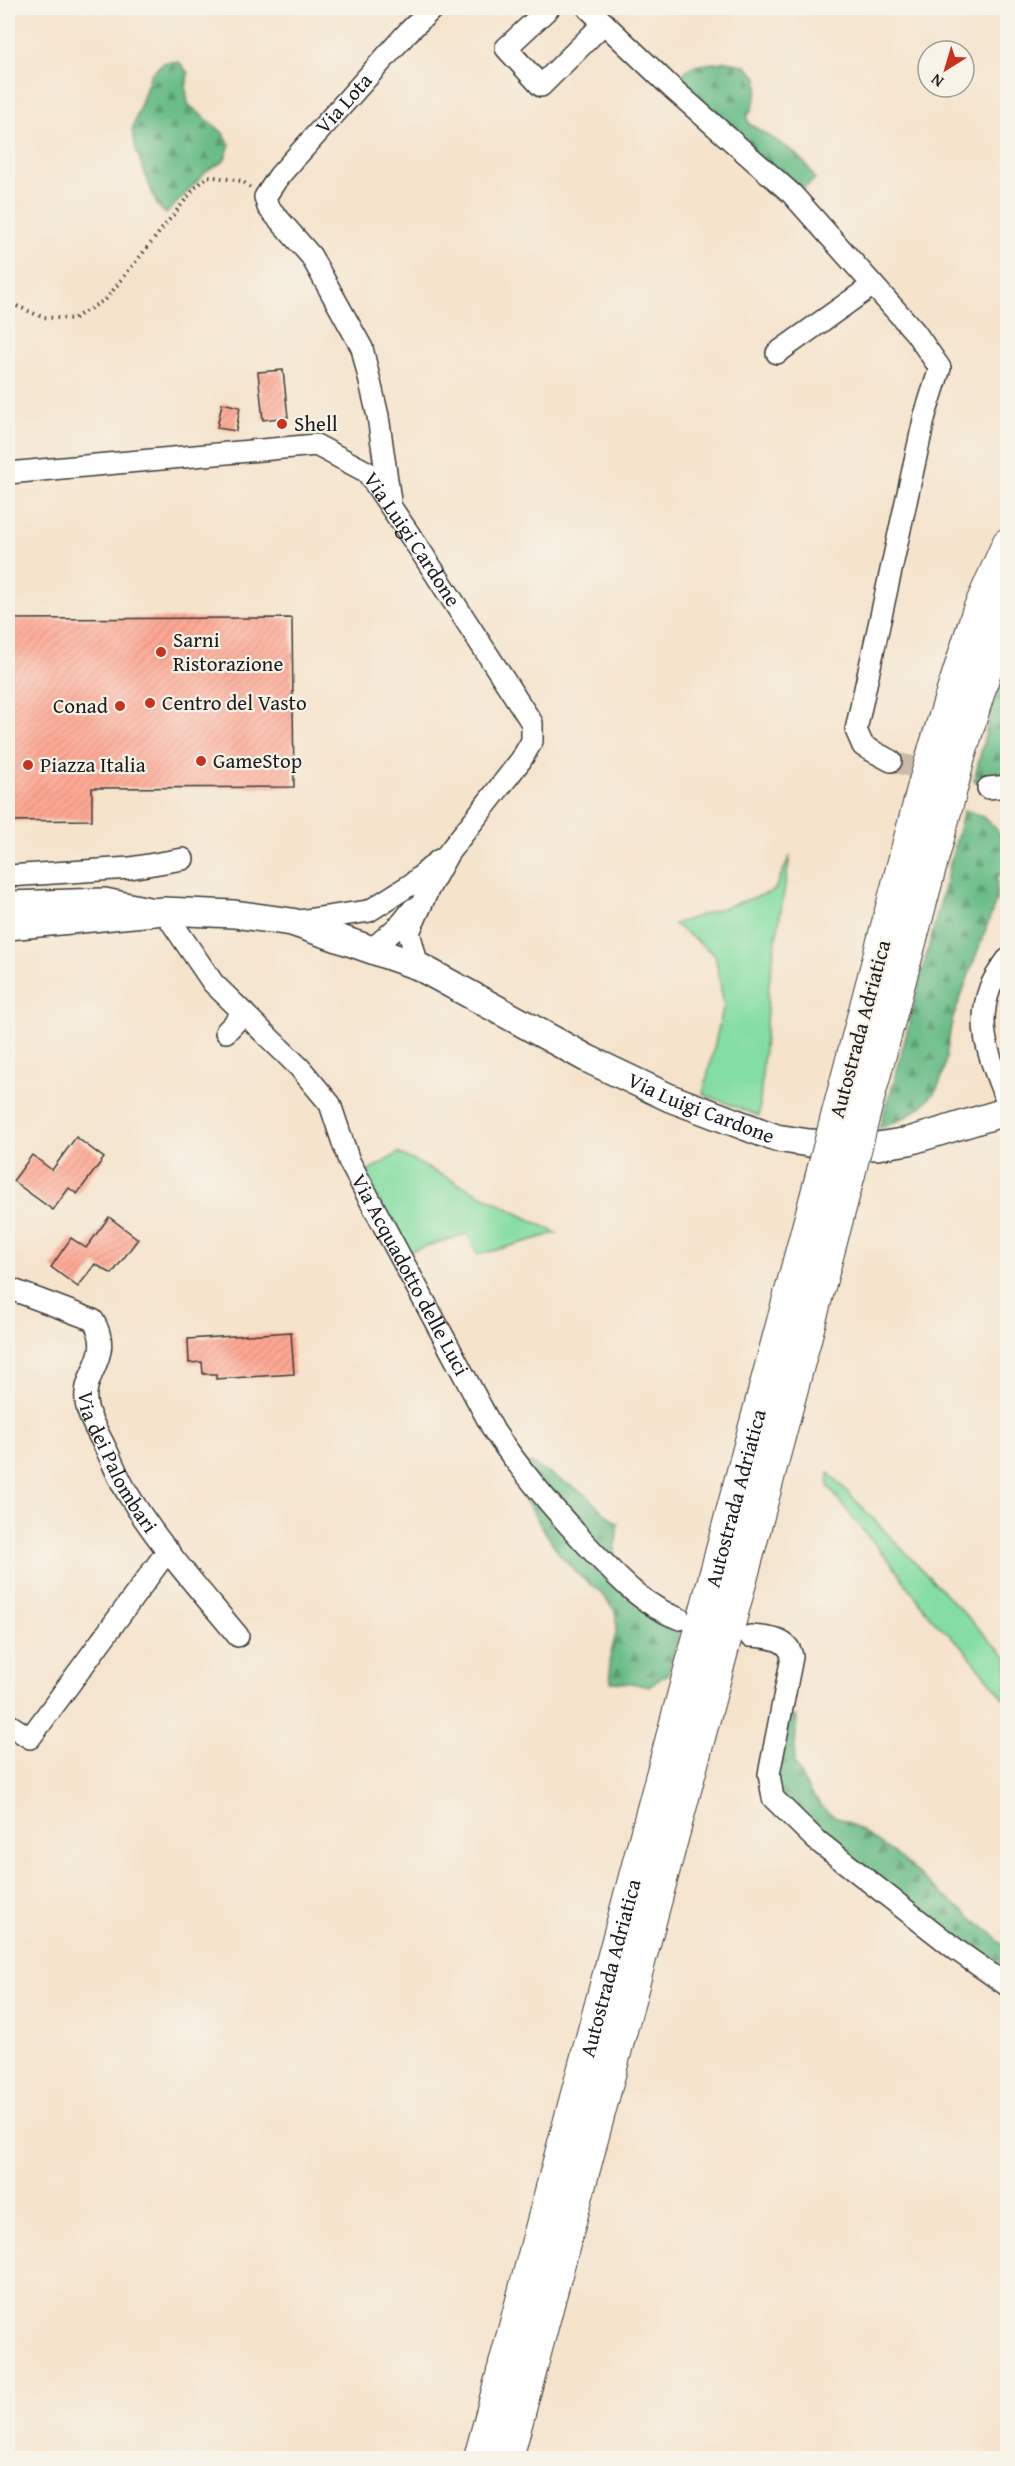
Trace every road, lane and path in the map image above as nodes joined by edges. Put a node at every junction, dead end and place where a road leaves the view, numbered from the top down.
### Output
1 (433, 8) edge
2 (549, 8) edge
3 (588, 8) edge
4 (604, 23) junction
5 (266, 202) junction
6 (873, 285) junction
7 (8, 298) edge
8 (777, 353) dead end
9 (8, 473) edge
10 (390, 507) junction
11 (1008, 544) edge
12 (1008, 611) edge
13 (947, 754) junction
14 (891, 761) tunnel mouth
15 (183, 859) dead end
16 (8, 876) edge
17 (421, 886) junction
18 (8, 902) edge
19 (164, 911) junction
20 (292, 922) junction
21 (8, 926) edge
22 (371, 950) junction
23 (1007, 960) edge
24 (418, 966) junction
25 (244, 1014) junction
26 (226, 1032) dead end
27 (1008, 1105) edge
28 (1008, 1111) edge
29 (836, 1172) junction
30 (8, 1288) edge
31 (168, 1550) junction
32 (680, 1619) dead end
33 (238, 1636) dead end
34 (750, 1636) dead end
35 (8, 1724) edge
36 (1008, 1986) edge
37 (480, 2458) edge
38 (507, 2458) edge

1 - 5 street, Via Lota
2 - 4 street
3 - 4 street
4 - 6 street
5 - 7 path
5 - 10 street
6 - 8 street
6 - 14 street
9 - 10 street, Via Luigi Cardone
10 - 17 street, Via Luigi Cardone
11 - 13 highway, Autostrada Adriatica
12 - 13 highway, Autostrada Adriatica
13 - 29 highway, Autostrada Adriatica, bridge
15 - 16 street
17 - 20 street, Via Luigi Cardone
17 - 22 street, Via Luigi Cardone
17 - 24 street, Via Luigi Cardone
18 - 19 street, Via Luigi Cardone
19 - 20 main road, Via Luigi Cardone
19 - 21 main road, Via Luigi Cardone
19 - 25 street, Via Acquadotto delle Luci
20 - 22 main road, Via Luigi Cardone
22 - 24 main road, Via Luigi Cardone
23 - 27 street
24 - 28 main road, Via Luigi Cardone
25 - 26 street
25 - 32 street, Via Acquadotto delle Luci
29 - 37 highway, Autostrada Adriatica
29 - 38 highway, Autostrada Adriatica
30 - 31 street, Via dei Palombari
31 - 33 street, Via dei Palombari
31 - 35 street, Via dei Palombari
34 - 36 street

